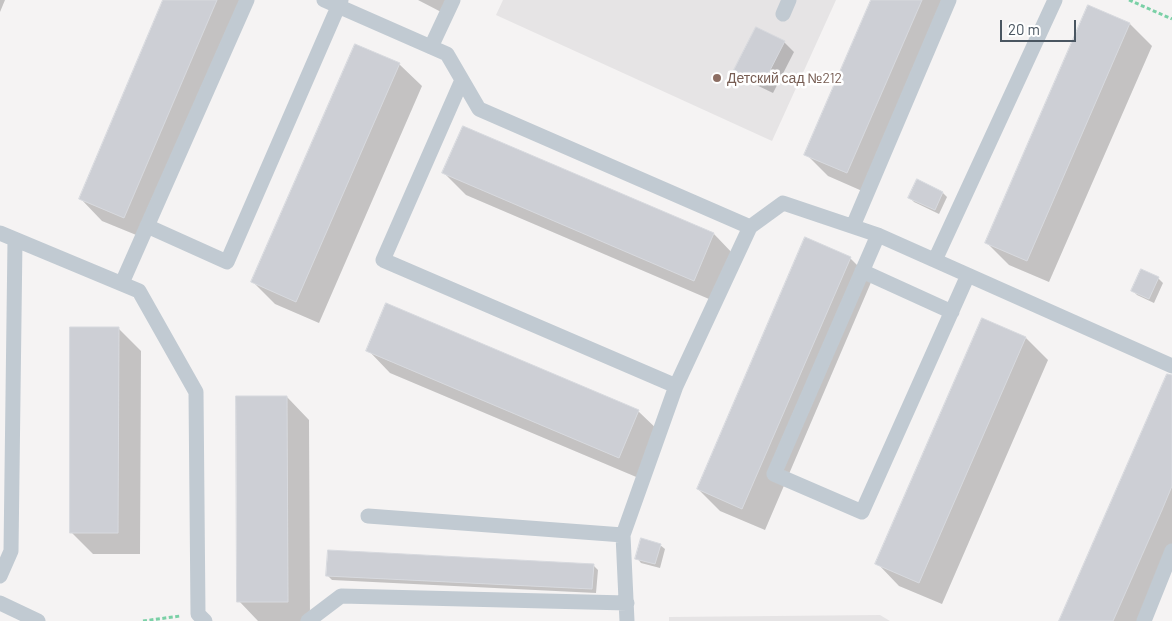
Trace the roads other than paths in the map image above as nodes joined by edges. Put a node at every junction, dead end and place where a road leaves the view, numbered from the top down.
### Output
1 (247, 0) edge
2 (324, 0) edge
3 (453, 0) edge
4 (949, 0) edge
5 (1055, 0) edge
6 (340, 3) edge
7 (431, 47) junction
8 (462, 80) junction
9 (147, 226) junction
10 (853, 226) junction
11 (750, 227) junction
12 (0, 233) edge
13 (878, 235) junction
14 (14, 240) junction
15 (935, 260) junction
16 (862, 272) junction
17 (968, 275) junction
18 (122, 283) junction
19 (952, 312) junction
20 (1172, 366) edge
21 (676, 386) junction
22 (368, 516) dead end
23 (623, 535) junction
24 (1172, 552) edge
25 (0, 576) edge
26 (0, 603) edge
27 (627, 603) junction
28 (202, 617) edge
29 (38, 621) edge
30 (308, 621) edge
31 (627, 621) edge
32 (1144, 621) edge

1 - 9 lane
2 - 6 lane
3 - 7 lane
4 - 10 lane
5 - 15 lane
6 - 7 lane
6 - 9 lane
7 - 8 lane
8 - 11 lane
8 - 21 lane
9 - 18 lane
10 - 11 lane
10 - 13 lane
11 - 21 lane
12 - 14 lane
13 - 15 lane
13 - 16 lane
14 - 18 lane
14 - 25 lane
15 - 17 lane
16 - 19 lane
16 - 19 lane
17 - 19 lane
17 - 20 lane
18 - 28 lane
21 - 23 lane
22 - 23 lane
23 - 27 lane
24 - 32 lane
26 - 29 lane
27 - 30 lane
27 - 31 lane

